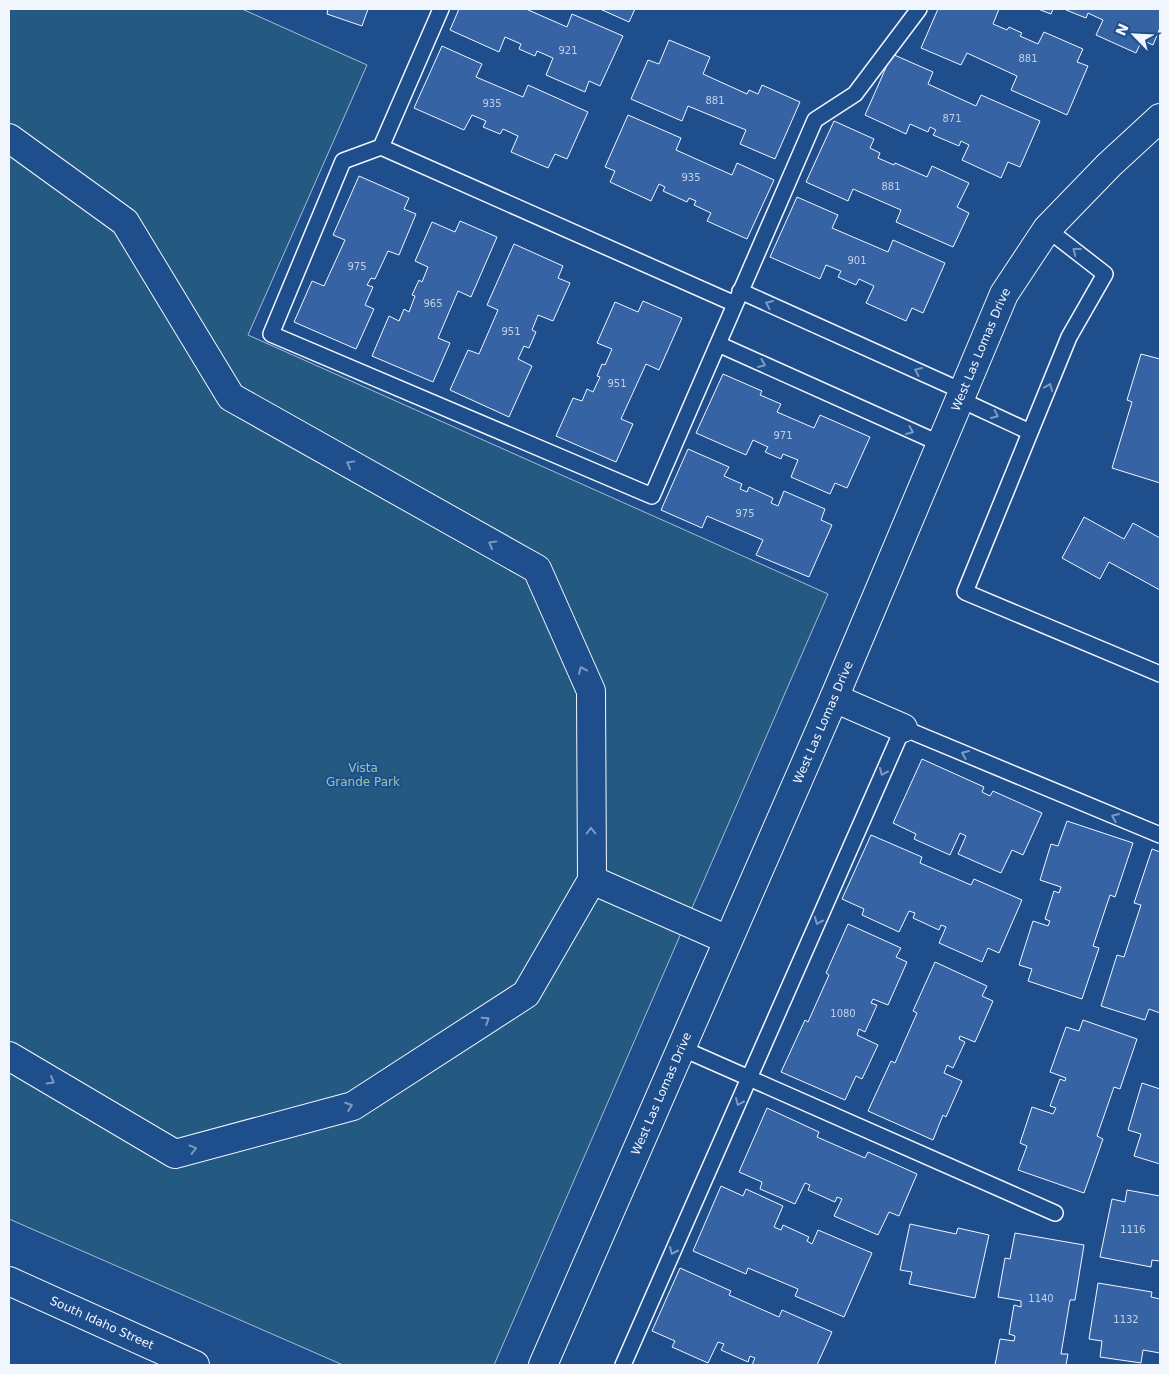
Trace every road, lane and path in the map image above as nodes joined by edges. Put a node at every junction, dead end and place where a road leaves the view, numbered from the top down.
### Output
1 (441, 9) edge
2 (918, 9) edge
3 (1160, 118) edge
4 (9, 138) edge
5 (381, 147) junction
6 (1048, 229) junction
7 (738, 298) junction
8 (718, 344) junction
9 (961, 395) junction
10 (1030, 432) junction
11 (941, 444) junction
12 (1160, 674) edge
13 (834, 698) junction
14 (903, 728) junction
15 (1160, 836) edge
16 (592, 880) junction
17 (728, 940) junction
18 (681, 1048) junction
19 (9, 1056) edge
20 (749, 1079) junction
21 (1055, 1214) dead end
22 (9, 1281) edge
23 (195, 1365) edge
24 (543, 1365) edge
25 (624, 1365) edge

1 - 5 lane
2 - 7 lane
3 - 6 street, West Las Lomas Drive
16 -> 4 street
5 - 7 lane
5 - 8 lane
6 - 9 street, West Las Lomas Drive
10 -> 6 lane
7 - 8 lane
9 -> 7 lane
8 -> 11 lane
9 -> 10 lane
9 - 11 street, West Las Lomas Drive
10 - 12 lane
11 - 13 street, West Las Lomas Drive
13 - 14 street
13 - 17 street, West Las Lomas Drive
15 -> 14 lane
14 -> 20 lane
16 - 17 street
19 -> 16 street
17 - 18 street, West Las Lomas Drive
18 - 20 lane
18 - 24 street, West Las Lomas Drive
20 - 21 lane
20 -> 25 lane
22 - 23 street, South Idaho Street

